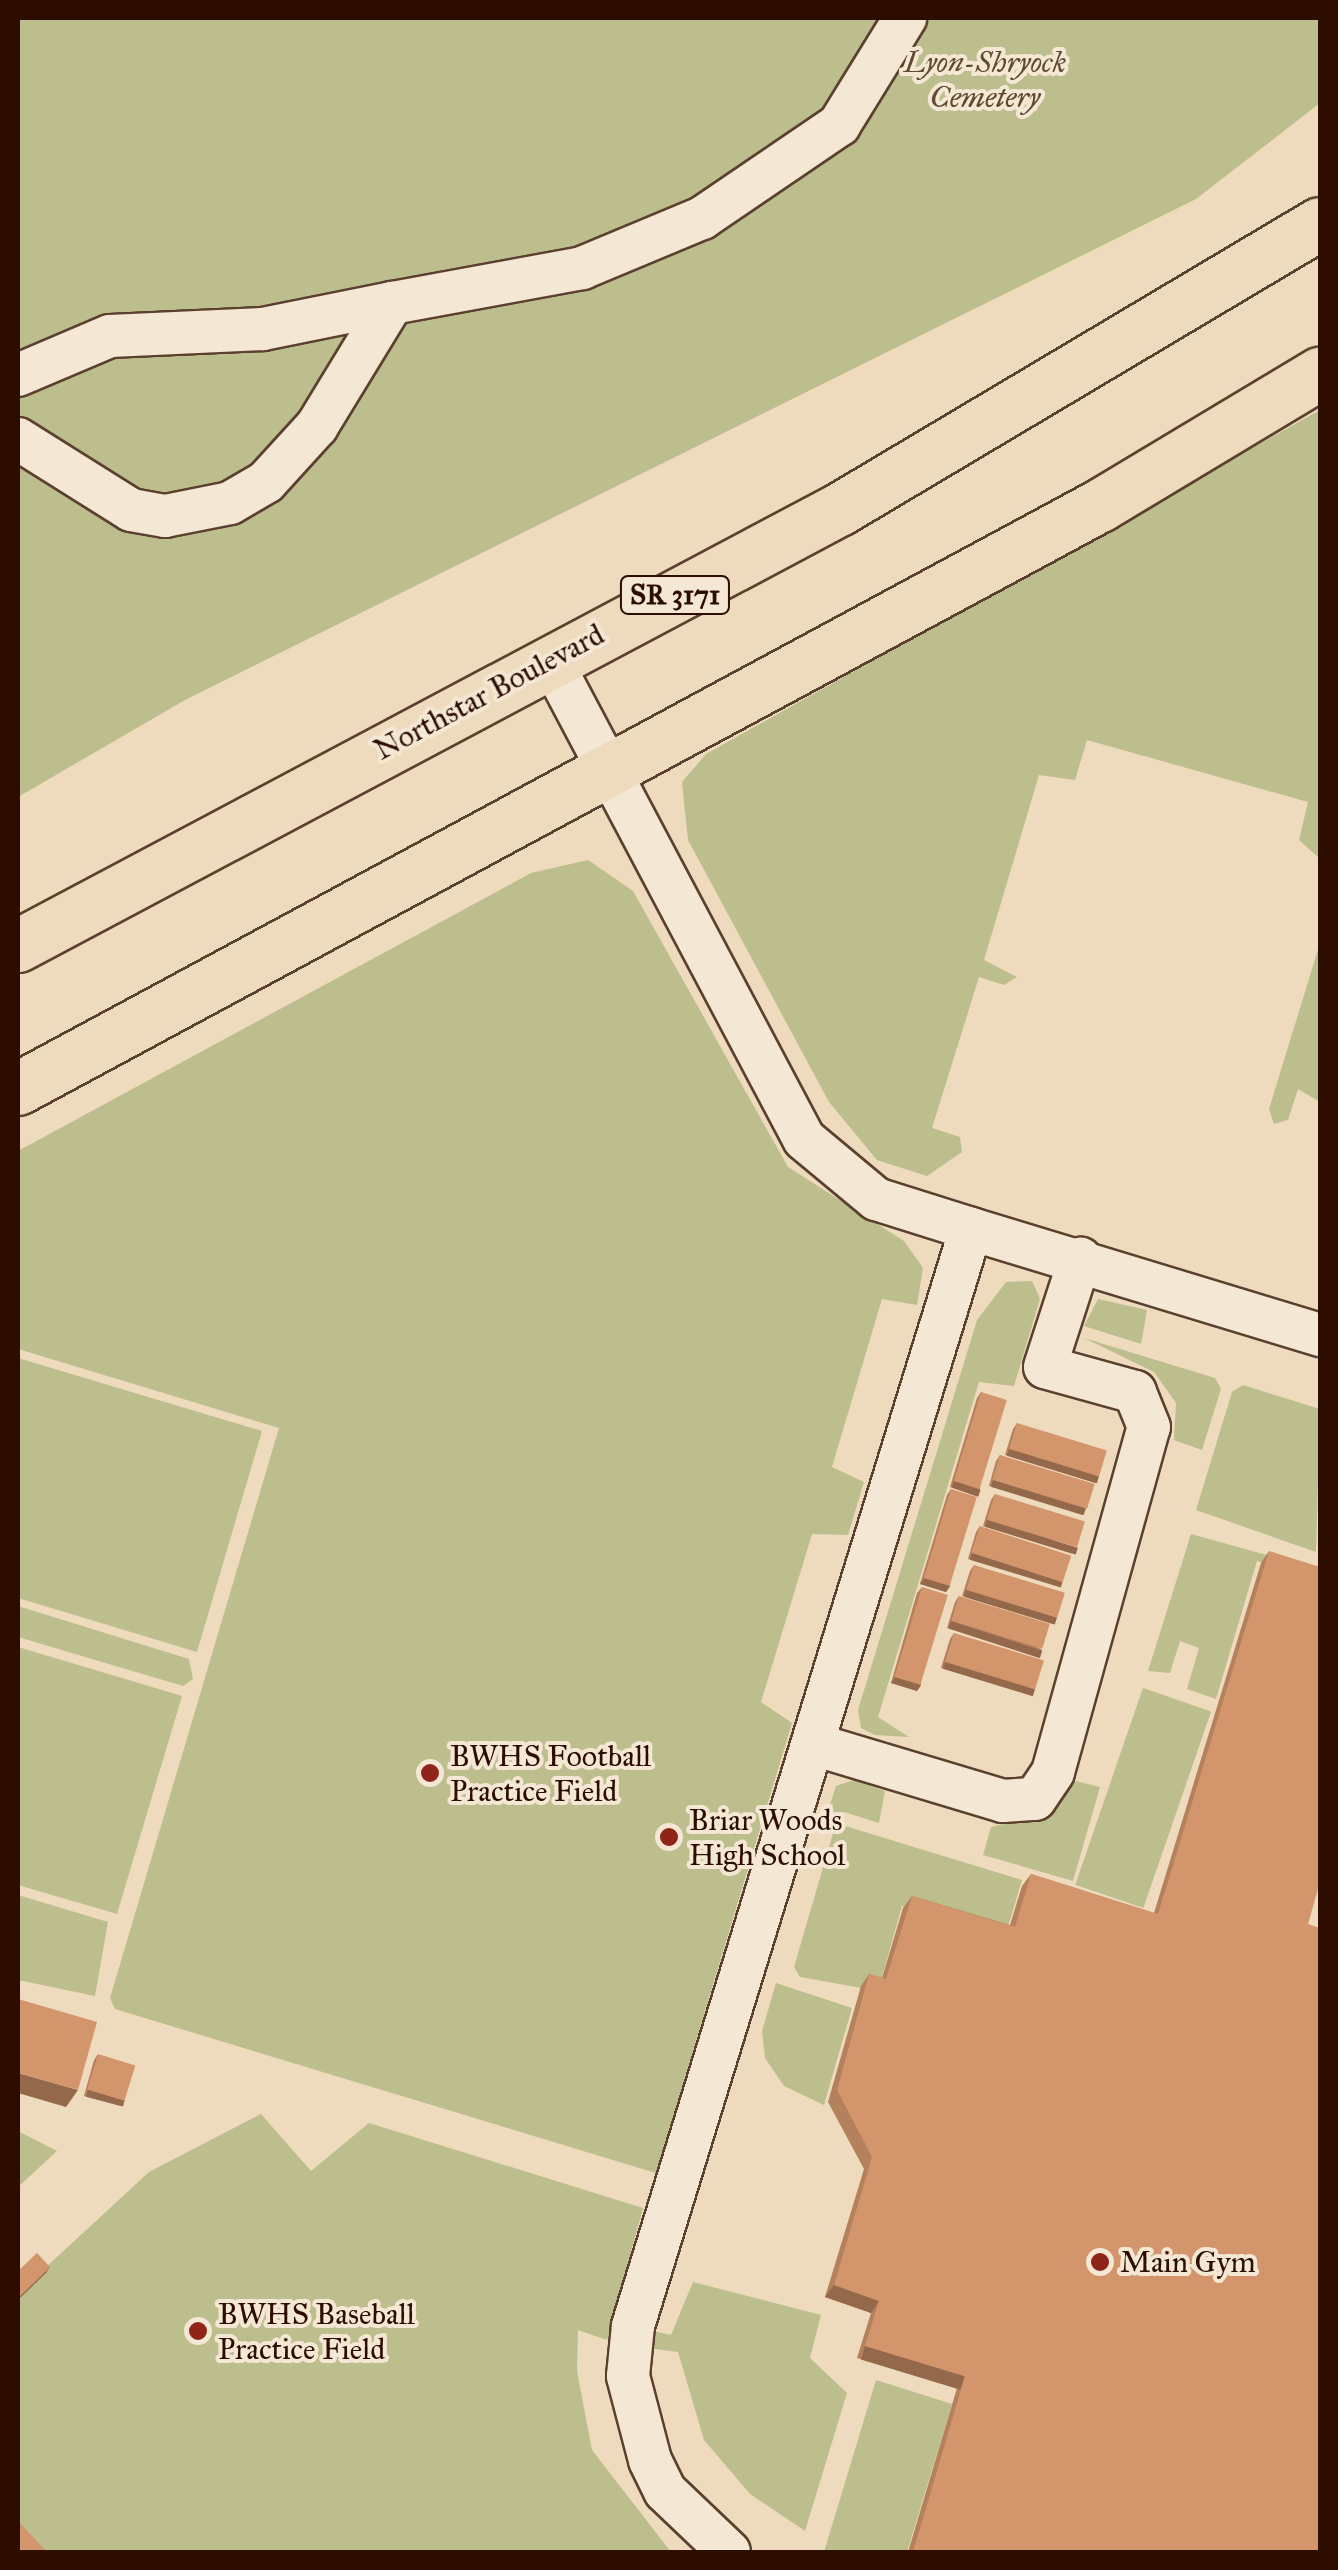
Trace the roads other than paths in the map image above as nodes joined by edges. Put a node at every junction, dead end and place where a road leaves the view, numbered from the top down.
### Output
1 (905, 18) edge
2 (1320, 224) edge
3 (392, 303) junction
4 (1320, 374) edge
5 (18, 375) edge
6 (18, 439) edge
7 (550, 659) junction
8 (607, 772) junction
9 (18, 946) edge
10 (18, 1089) edge
11 (971, 1228) junction
12 (1080, 1259) junction
13 (1320, 1335) edge
14 (814, 1744) junction
15 (729, 2552) edge

1 - 3 lane
2 - 7 main road, Northstar Boulevard / SR 3171
3 - 5 lane
3 - 6 lane
4 - 8 main road
7 - 8 lane
7 - 9 main road, Northstar Boulevard / SR 3171
8 - 10 main road
8 - 11 lane
11 - 12 lane
11 - 14 lane
12 - 13 lane
12 - 14 lane
14 - 15 lane

